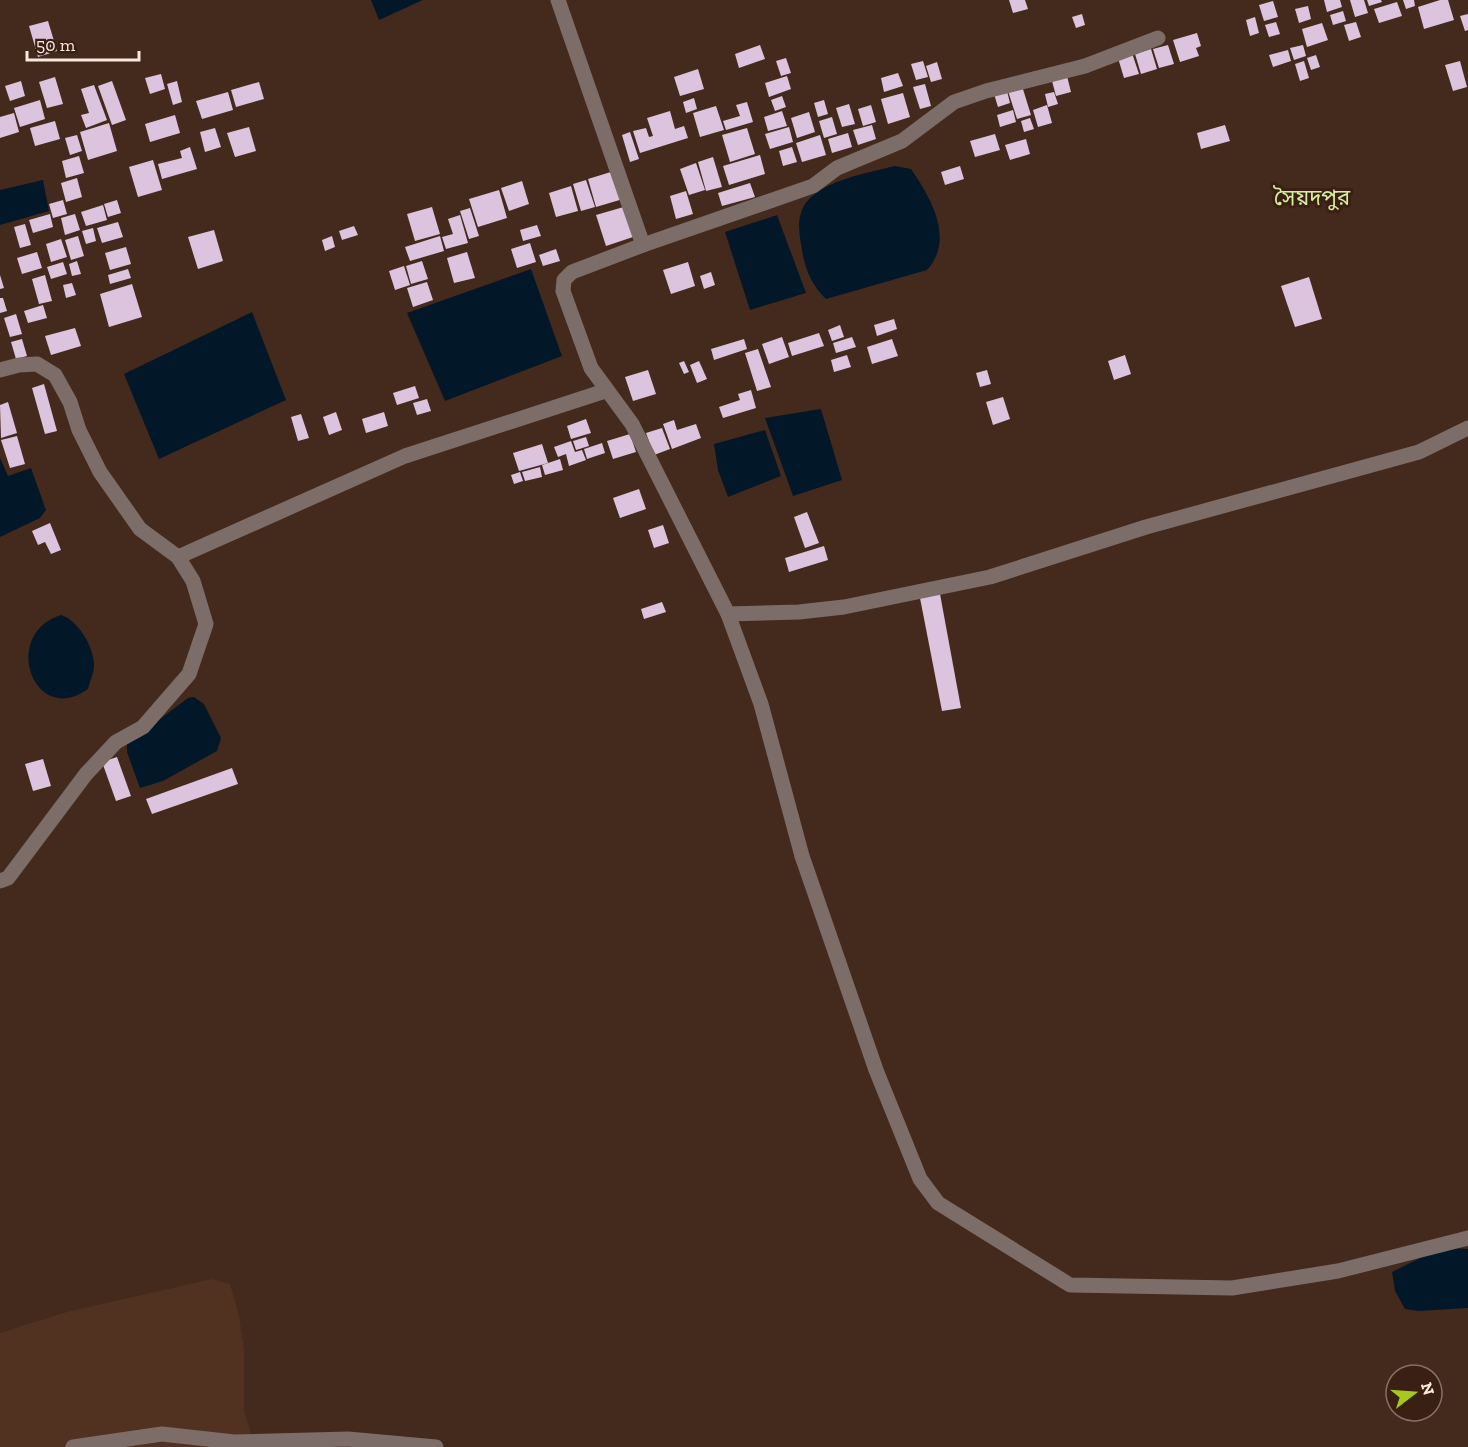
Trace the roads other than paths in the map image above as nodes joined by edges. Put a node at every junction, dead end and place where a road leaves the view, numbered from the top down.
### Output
1 (558, 0) edge
2 (1158, 38) dead end
3 (643, 245) junction
4 (0, 370) edge
5 (605, 391) junction
6 (1468, 428) edge
7 (178, 557) junction
8 (728, 614) junction
9 (0, 881) edge
10 (1468, 1238) edge
11 (73, 1447) edge
12 (436, 1447) edge

1 - 3 street
2 - 3 street
3 - 5 street
4 - 7 street
5 - 7 street
5 - 8 street
6 - 8 street
7 - 9 street
8 - 10 street
11 - 12 street

